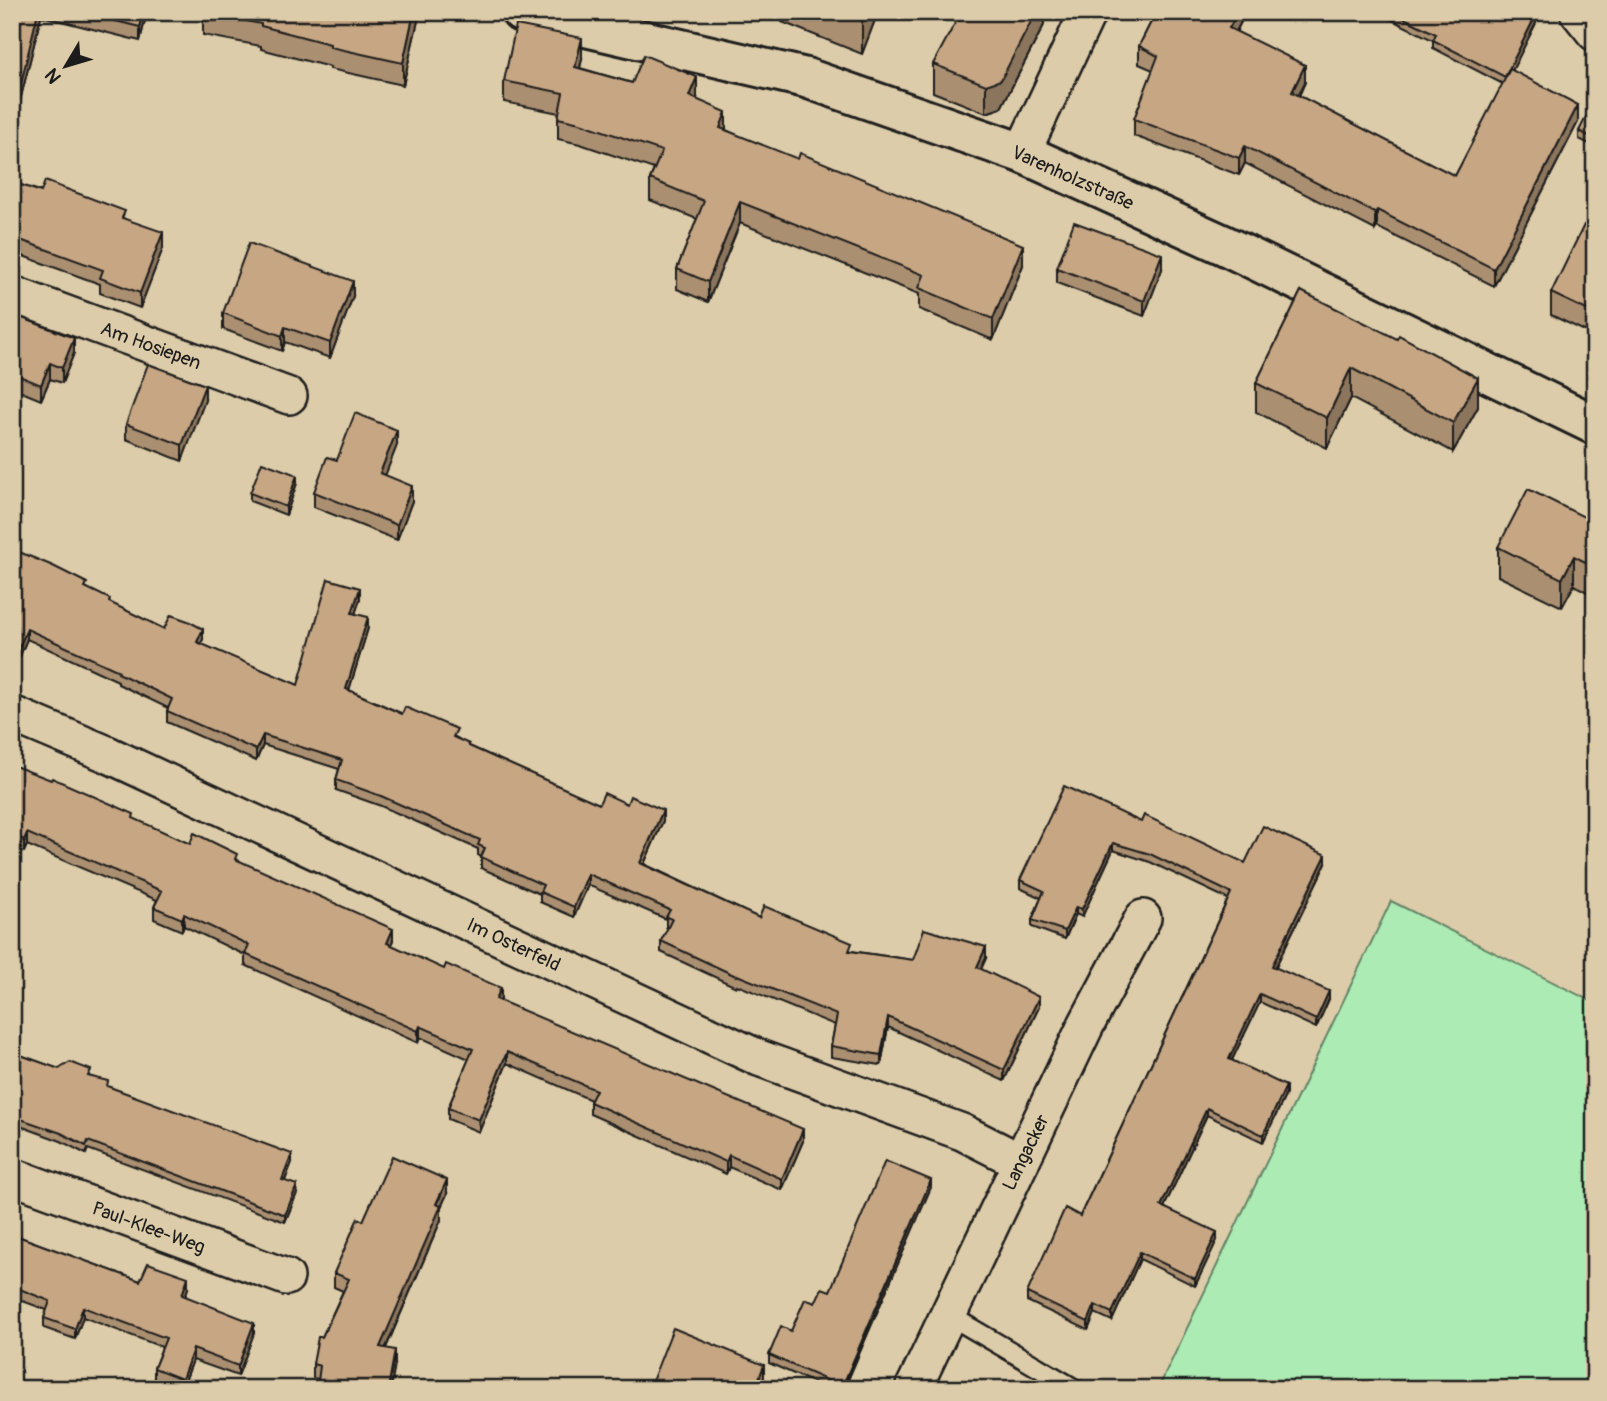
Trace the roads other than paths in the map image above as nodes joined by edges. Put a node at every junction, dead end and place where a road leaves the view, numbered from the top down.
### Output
1 (521, 12) edge
2 (1088, 12) edge
3 (1578, 12) edge
4 (1595, 33) edge
5 (1022, 153) junction
6 (12, 294) edge
7 (289, 396) dead end
8 (1595, 425) edge
9 (12, 714) edge
10 (1143, 918) dead end
11 (1021, 1161) junction
12 (12, 1176) edge
13 (286, 1277) dead end
14 (947, 1314) junction
15 (913, 1389) edge
16 (1074, 1389) edge

1 - 5 street, Varenholzstraße
2 - 5 street
3 - 4 street
5 - 8 street, Varenholzstraße
6 - 7 street, Am Hosiepen
9 - 11 street, Im Osterfeld
10 - 11 street, Langacker
11 - 14 street, Langacker
12 - 13 street, Paul-Klee-Weg
14 - 15 street, Langacker
14 - 16 lane

